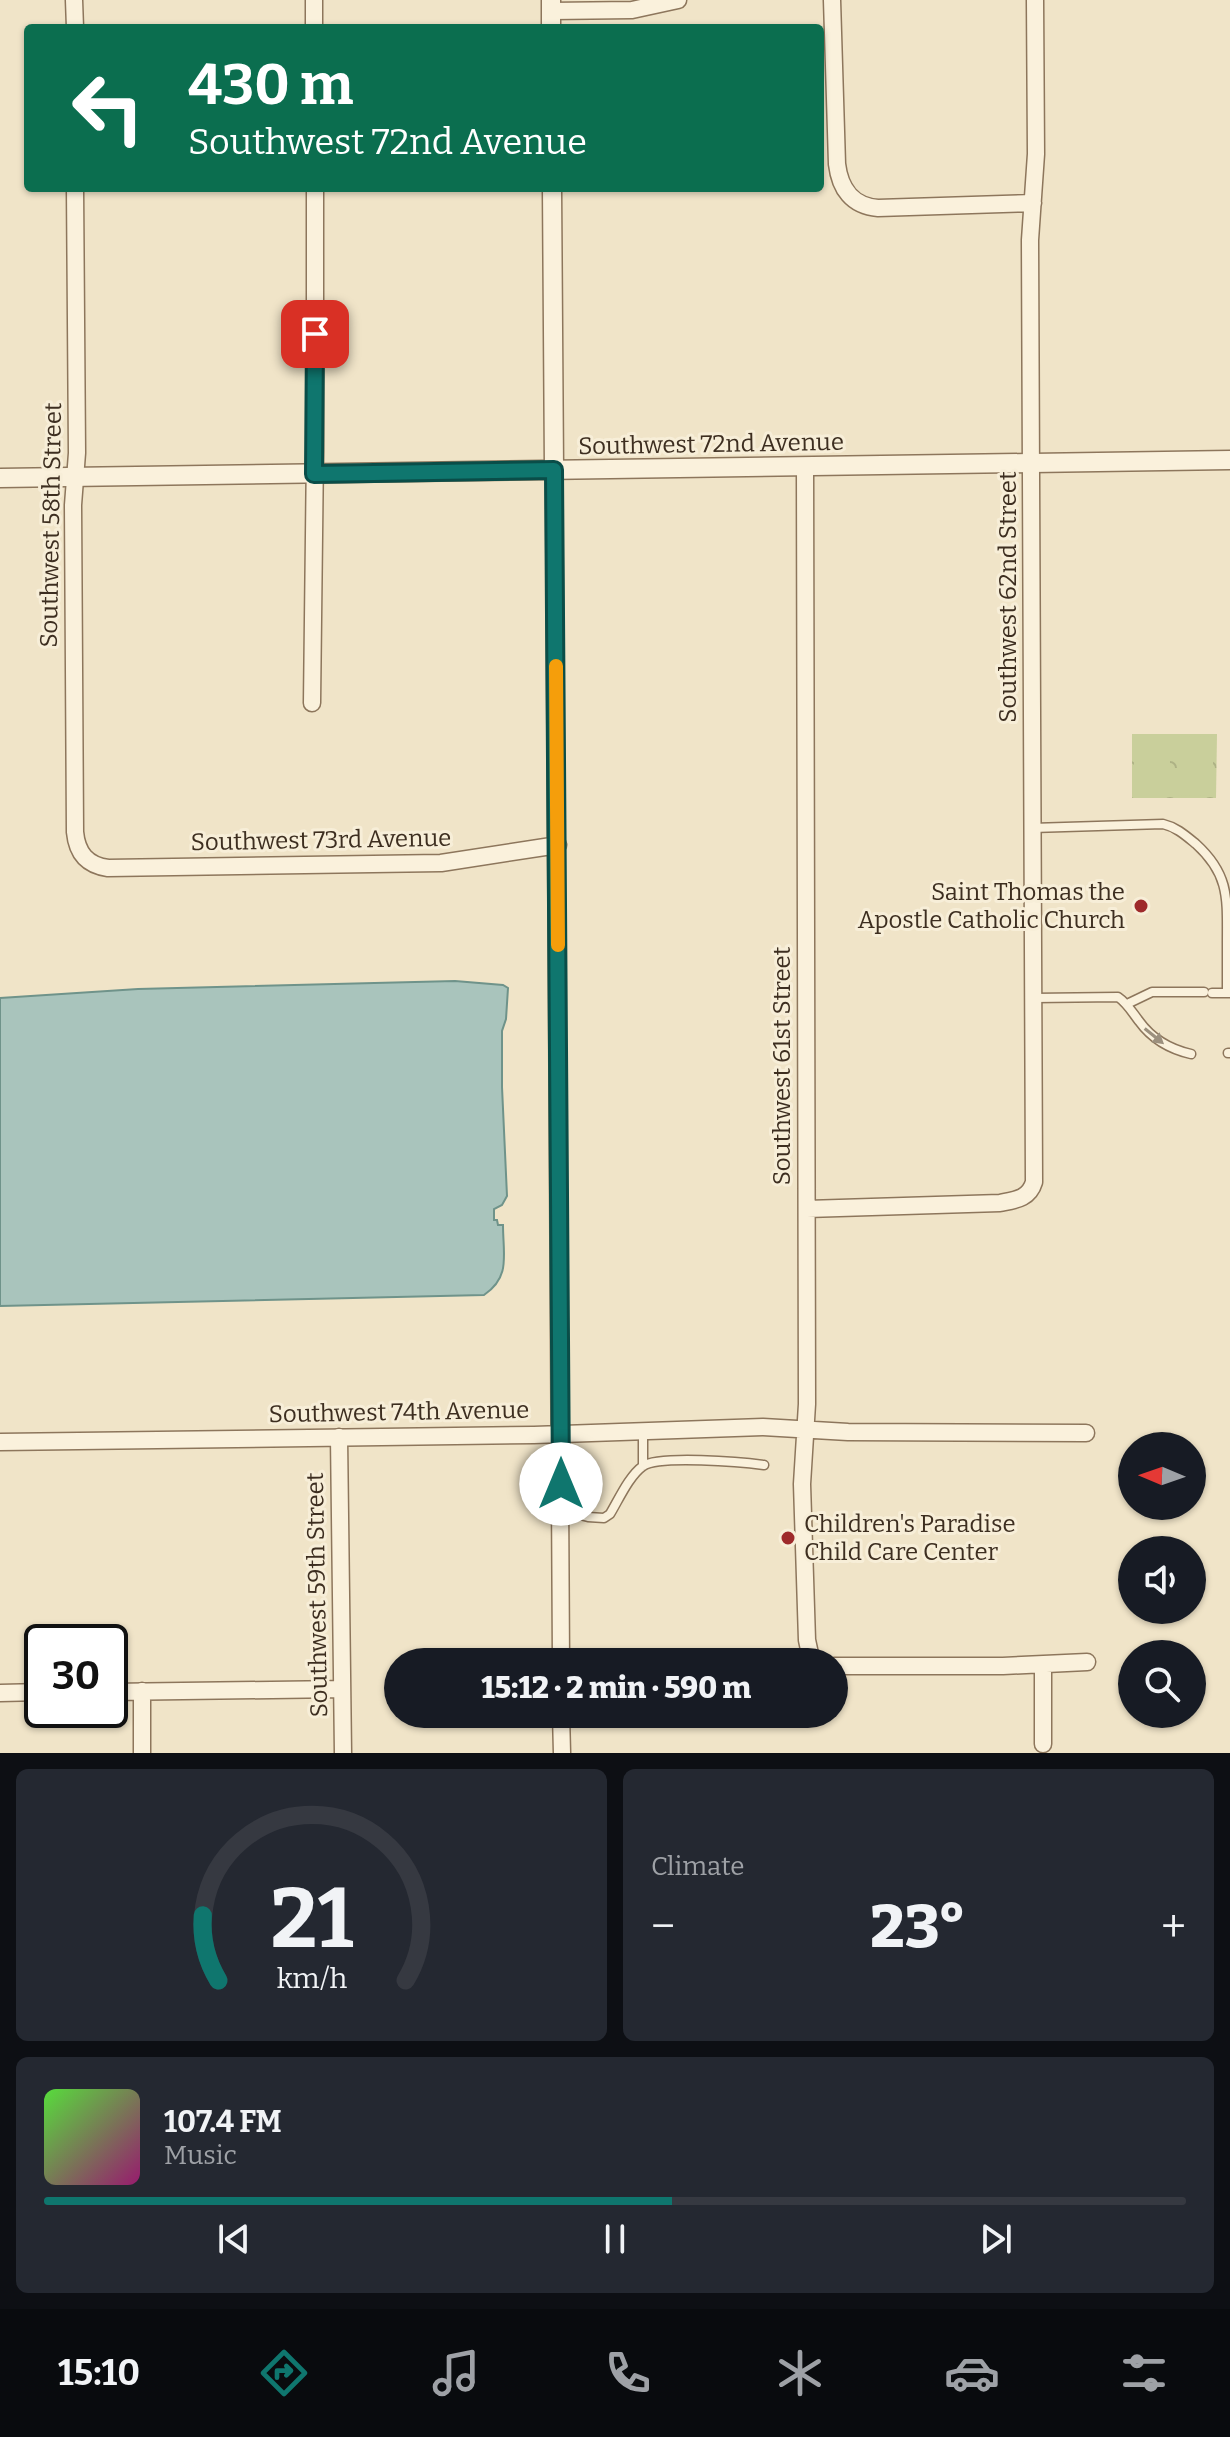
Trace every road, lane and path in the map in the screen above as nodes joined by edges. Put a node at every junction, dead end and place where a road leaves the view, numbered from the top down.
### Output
1 (74, 0) edge
2 (314, 0) edge
3 (678, 0) edge
4 (832, 0) edge
5 (1035, 0) edge
6 (551, 13) edge
7 (75, 24) edge
8 (314, 24) edge
9 (75, 192) edge
10 (315, 192) edge
11 (552, 192) edge
12 (1033, 203) junction
13 (1230, 460) edge
14 (1032, 463) junction
15 (805, 466) junction
16 (554, 470) junction
17 (314, 474) junction
18 (74, 477) junction
19 (0, 478) edge
20 (312, 703) dead end
21 (1032, 828) junction
22 (558, 845) junction
23 (86, 859) joint
24 (1228, 943) edge
25 (1228, 993) edge
26 (1033, 998) junction
27 (1127, 1004) junction
28 (1191, 1054) dead end
29 (807, 1209) junction
30 (805, 1429) junction
31 (643, 1430) junction
32 (561, 1433) junction
33 (1086, 1433) dead end
34 (339, 1437) junction
35 (0, 1442) edge
36 (764, 1465) dead end
37 (643, 1466) junction
38 (561, 1510) junction
39 (561, 1648) edge
40 (809, 1648) edge
41 (1087, 1662) dead end
42 (1043, 1665) junction
43 (848, 1666) edge
44 (342, 1689) junction
45 (128, 1691) edge
46 (142, 1691) junction
47 (24, 1692) edge
48 (0, 1693) edge
49 (561, 1728) edge
50 (1043, 1744) dead end
51 (142, 1753) edge
52 (343, 1753) edge
53 (562, 1753) edge

1 - 7 street
2 - 8 street
3 - 6 street
4 - 12 street
5 - 12 street, Southwest 62nd Street
9 - 18 street, Southwest 58th Street
10 - 17 street
11 - 16 street
12 - 14 street, Southwest 62nd Street
13 - 14 street, Southwest 72nd Avenue
14 - 15 street, Southwest 72nd Avenue
14 - 21 street, Southwest 62nd Street
15 - 16 street, Southwest 72nd Avenue
15 - 29 street, Southwest 61st Street
16 - 17 street, Southwest 72nd Avenue
16 - 22 street
17 - 18 street, Southwest 72nd Avenue
17 - 20 street
18 - 19 street, Southwest 72nd Avenue
18 - 23 street, Southwest 58th Street
21 - 24 lane
21 - 26 street, Southwest 62nd Street
22 - 23 street, Southwest 73rd Avenue
22 - 32 street
24 - 25 lane
25 - 27 lane
26 - 27 lane
26 - 29 street, Southwest 62nd Street
27 -> 28 lane
29 - 30 street, Southwest 61st Street
30 - 31 street, Southwest 74th Avenue
30 - 33 street, Southwest 74th Avenue
30 - 40 street, Southwest 61st Street
31 - 32 street, Southwest 74th Avenue
31 - 37 lane
32 - 34 street, Southwest 74th Avenue
32 - 38 street
34 - 35 street, Southwest 74th Avenue
34 - 44 street, Southwest 59th Street
36 - 37 lane
37 - 38 lane
38 - 39 street
41 - 42 street
42 - 43 street
42 - 50 street
44 - 46 street
44 - 52 street, Southwest 59th Street
45 - 46 street
46 - 51 street
47 - 48 street
49 - 53 street

